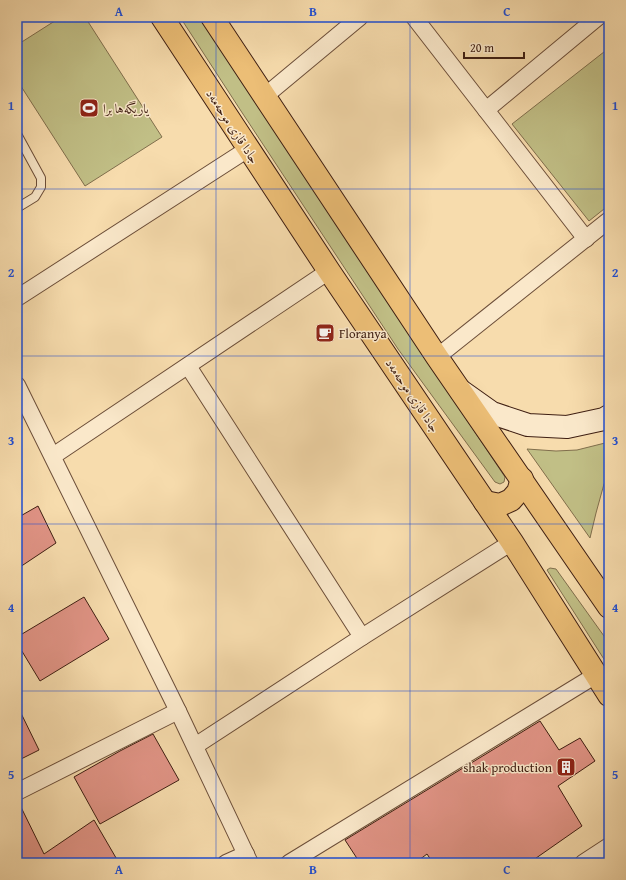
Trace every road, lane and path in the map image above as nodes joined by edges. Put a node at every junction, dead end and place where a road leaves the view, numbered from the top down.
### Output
1 (162, 17) edge
2 (212, 17) edge
3 (360, 17) edge
4 (414, 17) edge
5 (598, 17) edge
6 (605, 17) edge
7 (609, 22) edge
8 (264, 96) junction
9 (486, 110) junction
10 (17, 134) edge
11 (248, 149) junction
12 (17, 208) edge
13 (609, 220) edge
14 (586, 239) junction
15 (329, 271) junction
16 (17, 298) edge
17 (438, 357) junction
18 (188, 366) junction
19 (17, 385) edge
20 (460, 391) junction
21 (24, 415) edge
22 (609, 416) edge
23 (53, 456) junction
24 (522, 479) junction
25 (485, 502) junction
26 (512, 542) junction
27 (609, 607) edge
28 (362, 637) junction
29 (596, 675) junction
30 (609, 695) edge
31 (178, 711) junction
32 (195, 746) junction
33 (17, 792) edge
34 (609, 846) edge
35 (248, 858) edge
36 (226, 863) edge
37 (289, 863) edge
38 (582, 863) edge

1 - 11 main road, جادا قازی موحەمەد
2 - 8 main road
3 - 8 street
4 - 9 street
5 - 9 street
6 - 7 street
8 - 17 main road
9 - 14 street
10 - 12 lane
11 - 15 main road, جادا قازی موحەمەد
11 - 16 street
13 - 14 street
14 - 17 street
15 - 18 street
15 - 25 main road, جادا قازی موحەمەد
17 - 20 main road
18 - 23 street
18 - 28 street
19 - 21 street
20 - 22 street
20 - 24 main road
21 - 23 street
23 - 31 street
24 - 25 main road
24 - 27 main road
25 - 26 main road, جادا قازی موحەمەد
26 - 28 street
26 - 29 main road, جادا قازی موحەمەد
28 - 32 street
29 - 30 main road, جادا قازی موحەمەد
29 - 37 street
31 - 32 street
31 - 33 street
32 - 35 street
34 - 38 street
35 - 36 street

